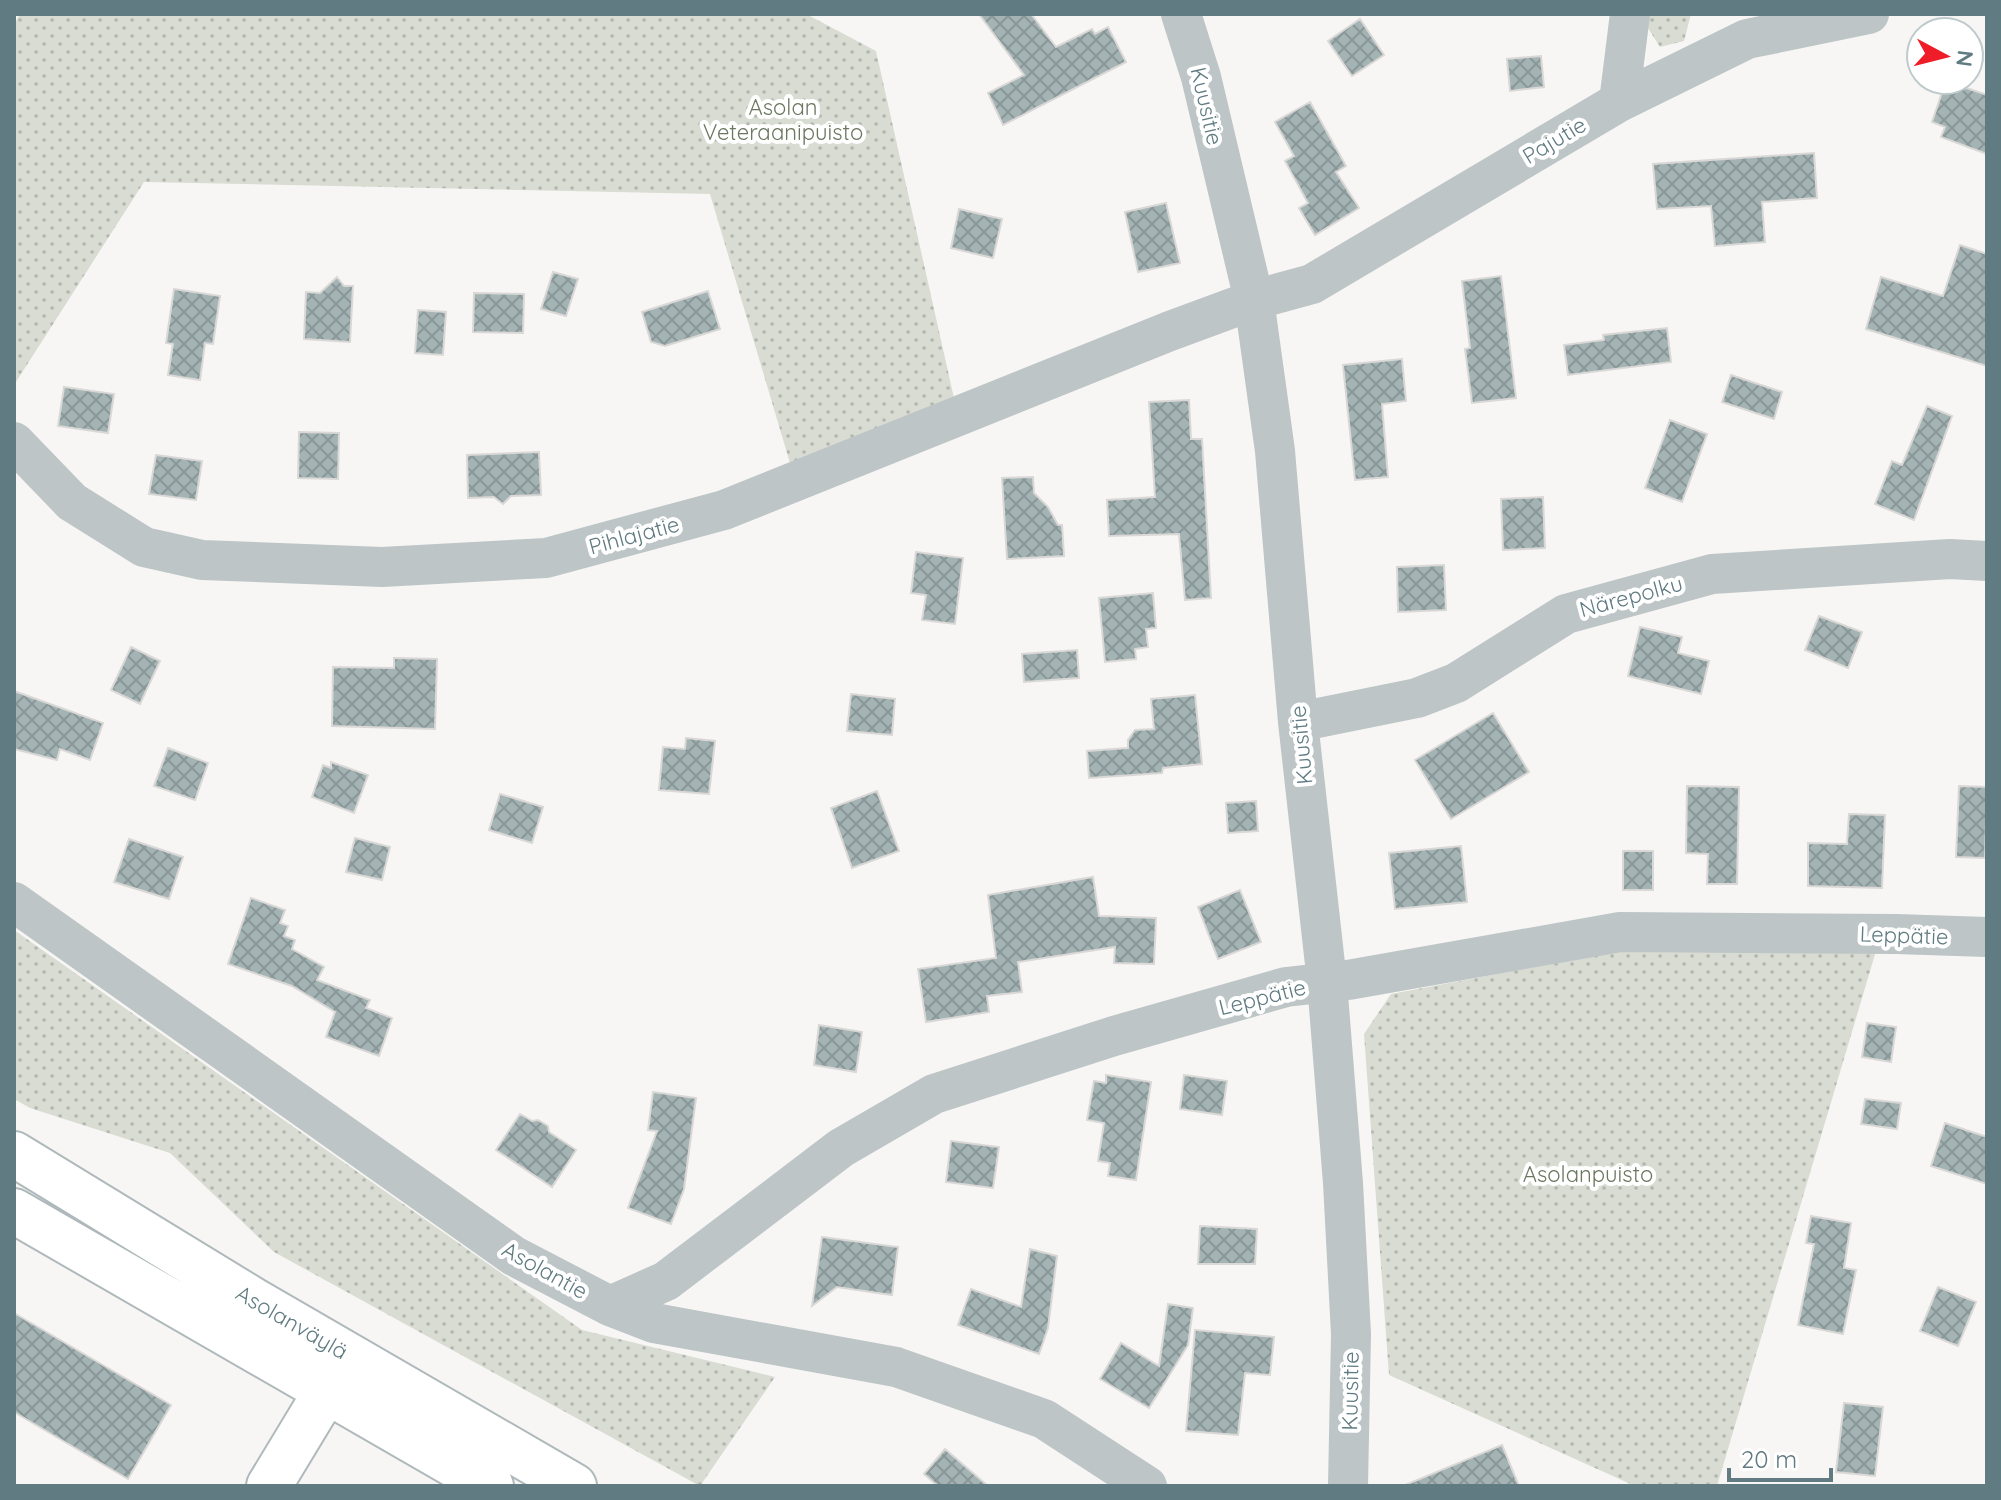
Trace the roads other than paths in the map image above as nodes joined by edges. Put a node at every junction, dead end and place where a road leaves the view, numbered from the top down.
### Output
1 (1181, 14) edge
2 (1630, 14) edge
3 (1869, 14) edge
4 (1619, 102) junction
5 (1254, 300) junction
6 (14, 442) edge
7 (1987, 561) edge
8 (1298, 722) junction
9 (14, 902) edge
10 (1987, 937) edge
11 (1327, 982) junction
12 (14, 1154) edge
13 (14, 1211) edge
14 (610, 1306) junction
15 (337, 1372) junction
16 (269, 1486) edge
17 (491, 1486) edge
18 (574, 1486) edge
19 (1147, 1486) edge
20 (1348, 1486) edge

1 - 5 street, Kuusitie
2 - 4 street
3 - 4 street, Pajutie
4 - 5 street, Pajutie
5 - 6 street, Pihlajatie
5 - 8 street, Kuusitie
7 - 8 street, Närepolku
8 - 11 street, Kuusitie
9 - 14 street, Asolantie
10 - 11 street, Leppätie
11 - 14 street, Leppätie
11 - 20 street, Kuusitie
12 - 15 main road, Asolanväylä
13 - 15 main road, Asolanväylä
14 - 19 street, Asolantie
15 - 16 main road
15 - 17 main road, Asolanväylä
15 - 18 main road, Asolanväylä

